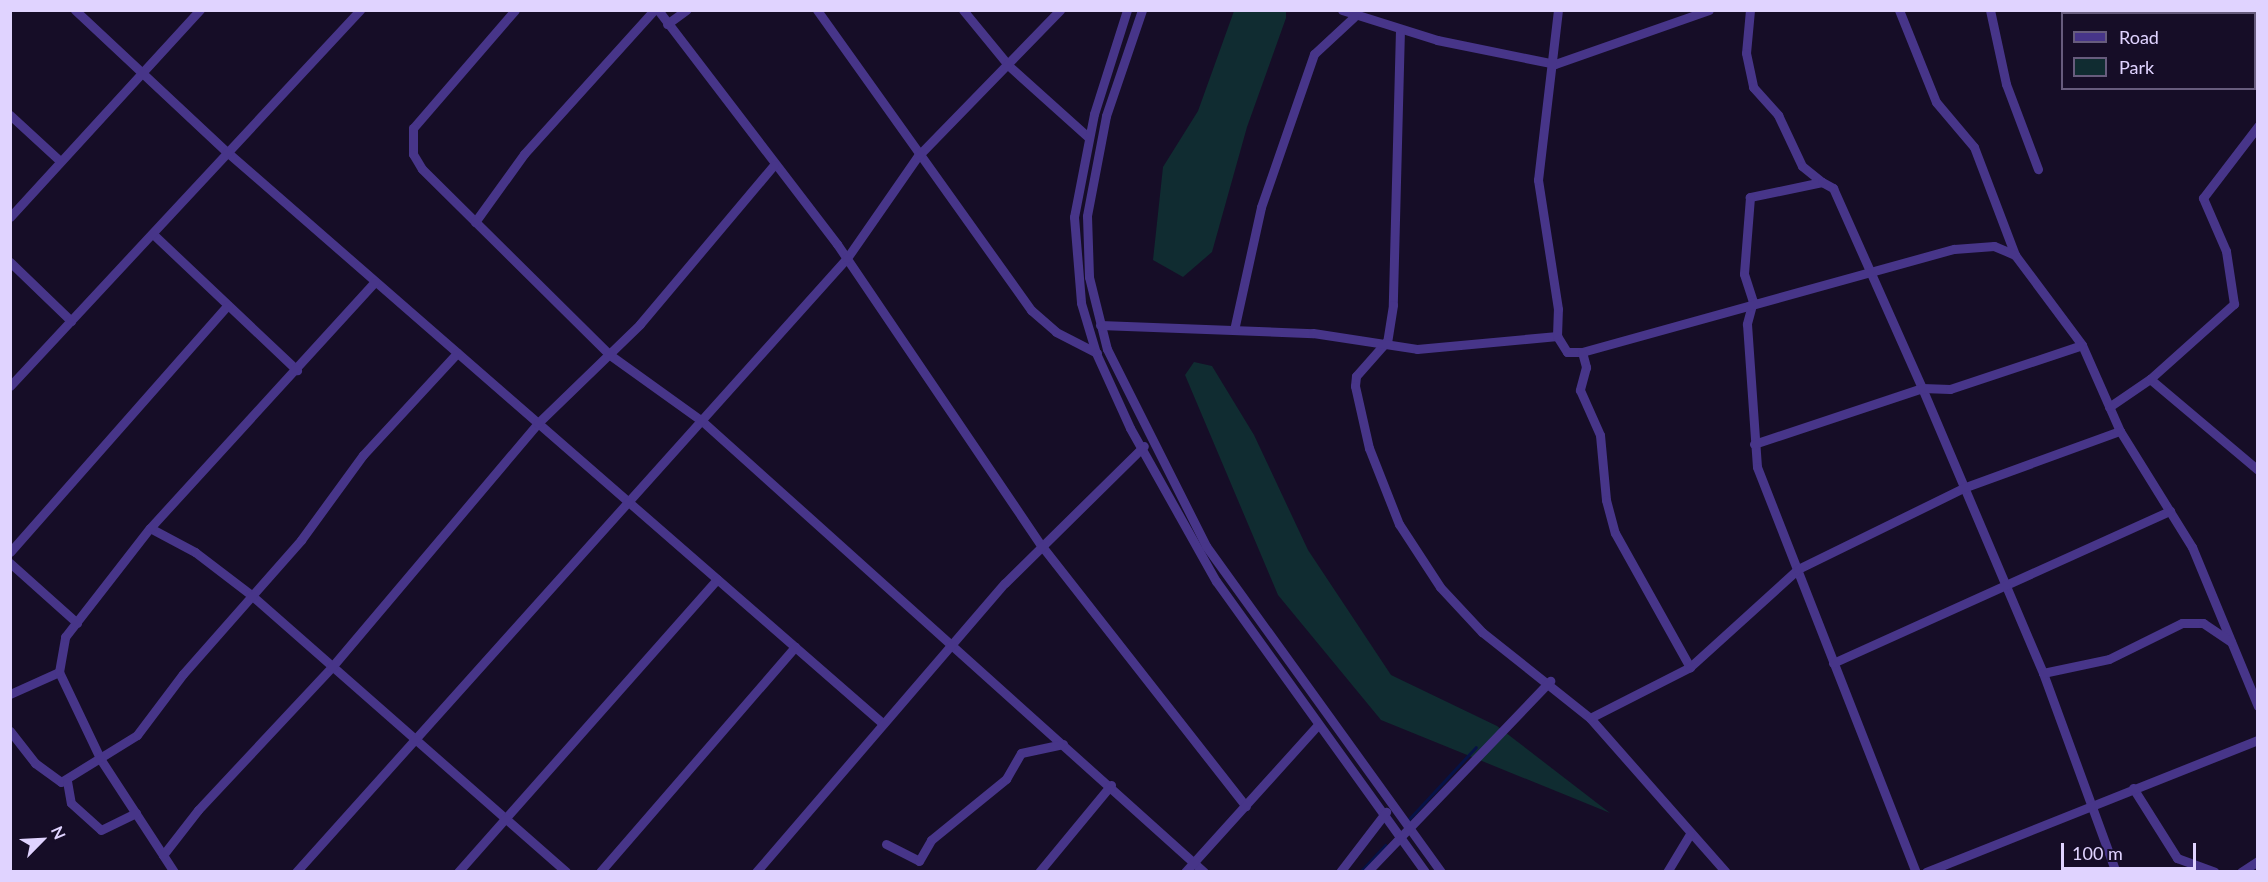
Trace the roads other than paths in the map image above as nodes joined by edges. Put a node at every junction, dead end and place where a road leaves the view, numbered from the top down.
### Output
1 (75, 10) edge
2 (200, 10) edge
3 (360, 10) edge
4 (515, 10) edge
5 (656, 10) edge
6 (686, 10) edge
7 (817, 10) edge
8 (963, 10) edge
9 (1060, 10) edge
10 (1127, 10) edge
11 (1142, 10) edge
12 (1342, 10) edge
13 (1558, 10) edge
14 (1709, 10) edge
15 (1750, 10) edge
16 (1899, 10) edge
17 (1990, 10) edge
18 (1354, 16) junction
19 (667, 24) junction
20 (1400, 29) junction
21 (1555, 63) junction
22 (1009, 66) junction
23 (142, 71) junction
24 (10, 115) edge
25 (2258, 126) edge
26 (1088, 137) junction
27 (226, 152) junction
28 (918, 156) junction
29 (60, 161) junction
30 (774, 165) junction
31 (2038, 169) dead end
32 (1822, 182) junction
33 (10, 218) edge
34 (475, 222) junction
35 (154, 235) junction
36 (2015, 255) junction
37 (847, 258) junction
38 (10, 262) edge
39 (1872, 271) junction
40 (375, 282) junction
41 (1753, 301) junction
42 (228, 305) junction
43 (71, 321) junction
44 (1100, 325) junction
45 (1234, 330) junction
46 (1557, 336) junction
47 (1387, 341) junction
48 (2082, 345) junction
49 (1107, 349) junction
50 (1582, 352) junction
51 (458, 353) junction
52 (1096, 353) junction
53 (610, 355) junction
54 (297, 370) junction
55 (2150, 379) junction
56 (10, 386) edge
57 (1922, 388) junction
58 (2109, 407) junction
59 (702, 421) junction
60 (538, 423) junction
61 (2120, 431) junction
62 (1151, 443) junction
63 (1754, 444) junction
64 (1141, 448) junction
65 (2258, 470) edge
66 (1963, 488) junction
67 (630, 504) junction
68 (2170, 512) junction
69 (150, 528) junction
70 (1041, 545) junction
71 (10, 552) edge
72 (10, 563) edge
73 (1798, 569) junction
74 (717, 579) junction
75 (2005, 588) junction
76 (250, 594) junction
77 (77, 623) junction
78 (2231, 642) junction
79 (949, 646) junction
80 (795, 647) junction
81 (1833, 663) junction
82 (331, 668) junction
83 (1690, 668) junction
84 (59, 672) junction
85 (2043, 673) junction
86 (1550, 681) junction
87 (10, 694) edge
88 (2258, 706) edge
89 (1590, 718) junction
90 (881, 722) junction
91 (1317, 726) junction
92 (10, 732) edge
93 (2258, 740) edge
94 (416, 741) junction
95 (1063, 744) junction
96 (100, 760) junction
97 (67, 781) junction
98 (1111, 785) junction
99 (2133, 788) junction
100 (2091, 805) junction
101 (1246, 806) junction
102 (1392, 806) junction
103 (135, 813) junction
104 (1383, 816) junction
105 (506, 818) junction
106 (1409, 828) junction
107 (1690, 834) junction
108 (1399, 837) junction
109 (886, 844) dead end
110 (163, 855) junction
111 (2258, 861) edge
112 (1193, 862) junction
113 (760, 870) edge
114 (174, 872) edge
115 (296, 872) edge
116 (458, 872) edge
117 (566, 872) edge
118 (600, 872) edge
119 (1039, 872) edge
120 (1185, 872) edge
121 (1204, 872) edge
122 (1340, 872) edge
123 (1367, 872) edge
124 (1425, 872) edge
125 (1441, 872) edge
126 (1667, 872) edge
127 (1726, 872) edge
128 (1916, 872) edge
129 (1926, 872) edge
130 (2116, 872) edge
131 (2215, 872) edge
132 (2241, 872) edge

1 - 23 street
2 - 23 street
3 - 27 street
4 - 34 street
5 - 19 street
5 - 34 street
6 - 19 street
7 - 28 street
8 - 22 street
9 - 22 street
10 - 26 street
11 - 44 street
12 - 18 street
13 - 21 street
14 - 21 street
15 - 32 street
16 - 36 street
17 - 31 street
18 - 20 street
18 - 45 street
19 - 30 street
20 - 21 street
20 - 47 street
21 - 46 street
22 - 26 street
22 - 28 street
23 - 27 street
23 - 29 street
24 - 29 street
25 - 55 street
26 - 52 street
27 - 35 street
27 - 40 street
28 - 37 street
28 - 52 street
29 - 33 street
30 - 37 street
30 - 53 street
32 - 39 street
32 - 41 street
34 - 53 street
35 - 42 street
35 - 43 street
36 - 39 street
36 - 48 street
37 - 59 street
37 - 70 street
38 - 43 street
39 - 41 street
39 - 57 street
40 - 51 street
40 - 54 street
41 - 50 street
41 - 63 street
42 - 54 street
42 - 71 street
43 - 56 street
44 - 45 street
44 - 49 street
45 - 47 street
46 - 47 street
46 - 50 street
47 - 86 street
48 - 57 street
48 - 58 street
49 - 52 street
49 - 62 street
50 - 83 street
51 - 60 street
51 - 76 street
52 - 64 street
53 - 59 street
53 - 60 street
54 - 69 street
55 - 58 street
55 - 65 street
57 - 63 street
57 - 66 street
58 - 61 street
59 - 67 street
59 - 79 street
60 - 67 street
60 - 82 street
61 - 66 street
61 - 68 street
62 - 64 street
62 - 102 street
63 - 73 street
64 - 70 street
64 - 91 street
66 - 73 street
66 - 75 street
67 - 74 street
67 - 94 street
68 - 75 street
68 - 78 street
69 - 76 street
69 - 77 street
70 - 79 street
70 - 101 street
72 - 77 street
73 - 81 street
73 - 83 street
74 - 80 street
74 - 105 street
75 - 81 street
75 - 85 street
76 - 82 street
76 - 96 street
77 - 84 street
78 - 85 street
78 - 88 street
79 - 90 street
79 - 95 street
80 - 90 street
80 - 118 street
81 - 128 street
82 - 94 street
82 - 110 street
83 - 89 street
84 - 87 street
84 - 96 street
85 - 100 street
86 - 89 street
86 - 106 street
89 - 107 street
90 - 113 street
91 - 101 street
91 - 104 street
92 - 97 street
93 - 99 street
94 - 105 street
94 - 115 street
95 - 98 street
95 - 109 street
96 - 97 street
96 - 103 street
97 - 103 street
98 - 112 street
98 - 119 street
99 - 100 street
99 - 131 street
100 - 129 street
100 - 130 street
101 - 112 street
102 - 104 street
102 - 106 street
103 - 110 street
104 - 108 street
104 - 122 street
105 - 116 street
105 - 117 street
106 - 108 street
106 - 125 street
107 - 126 street
107 - 127 street
108 - 123 street
108 - 124 street
110 - 114 street
111 - 132 street
112 - 120 street
112 - 121 street

